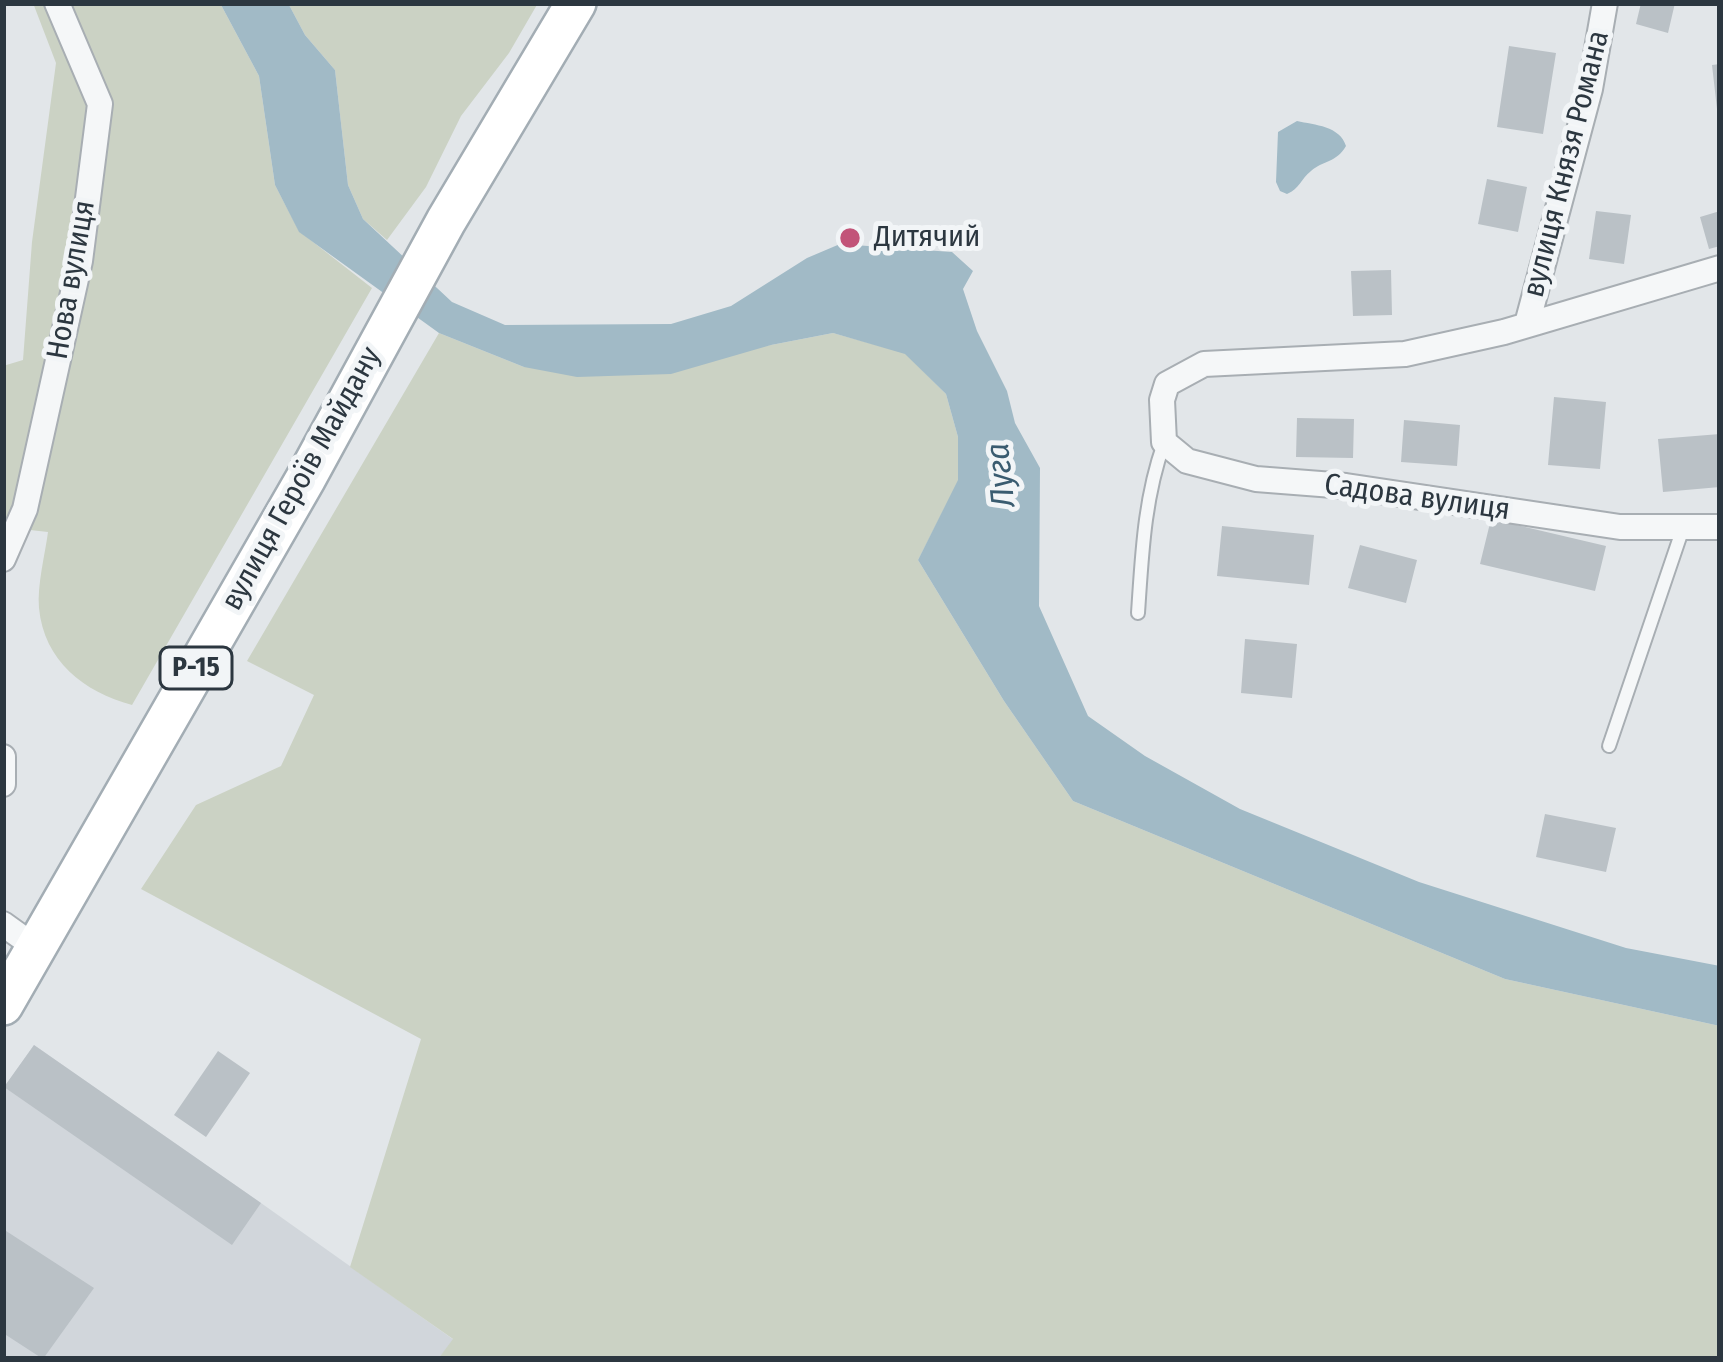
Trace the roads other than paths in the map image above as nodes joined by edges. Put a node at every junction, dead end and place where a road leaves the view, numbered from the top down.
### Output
1 (58, 3) edge
2 (576, 3) edge
3 (1605, 3) edge
4 (1720, 268) edge
5 (1527, 324) junction
6 (1164, 442) junction
7 (1684, 527) junction
8 (1720, 527) edge
9 (3, 559) edge
10 (1138, 613) dead end
11 (1609, 746) dead end
12 (3, 757) edge
13 (3, 784) edge
14 (3, 924) edge
15 (35, 947) junction
16 (3, 1005) edge

1 - 9 street, Нова вулиця
2 - 15 main road, вулиця Героїв Майдану / Р-15
3 - 5 street, вулиця Князя Романа
4 - 5 street
5 - 6 street
6 - 7 street, Садова вулиця
6 - 10 lane
7 - 8 street, Садова вулиця
7 - 11 lane
12 - 13 street
14 - 15 street
15 - 16 main road, вулиця Героїв Майдану / Р-15

